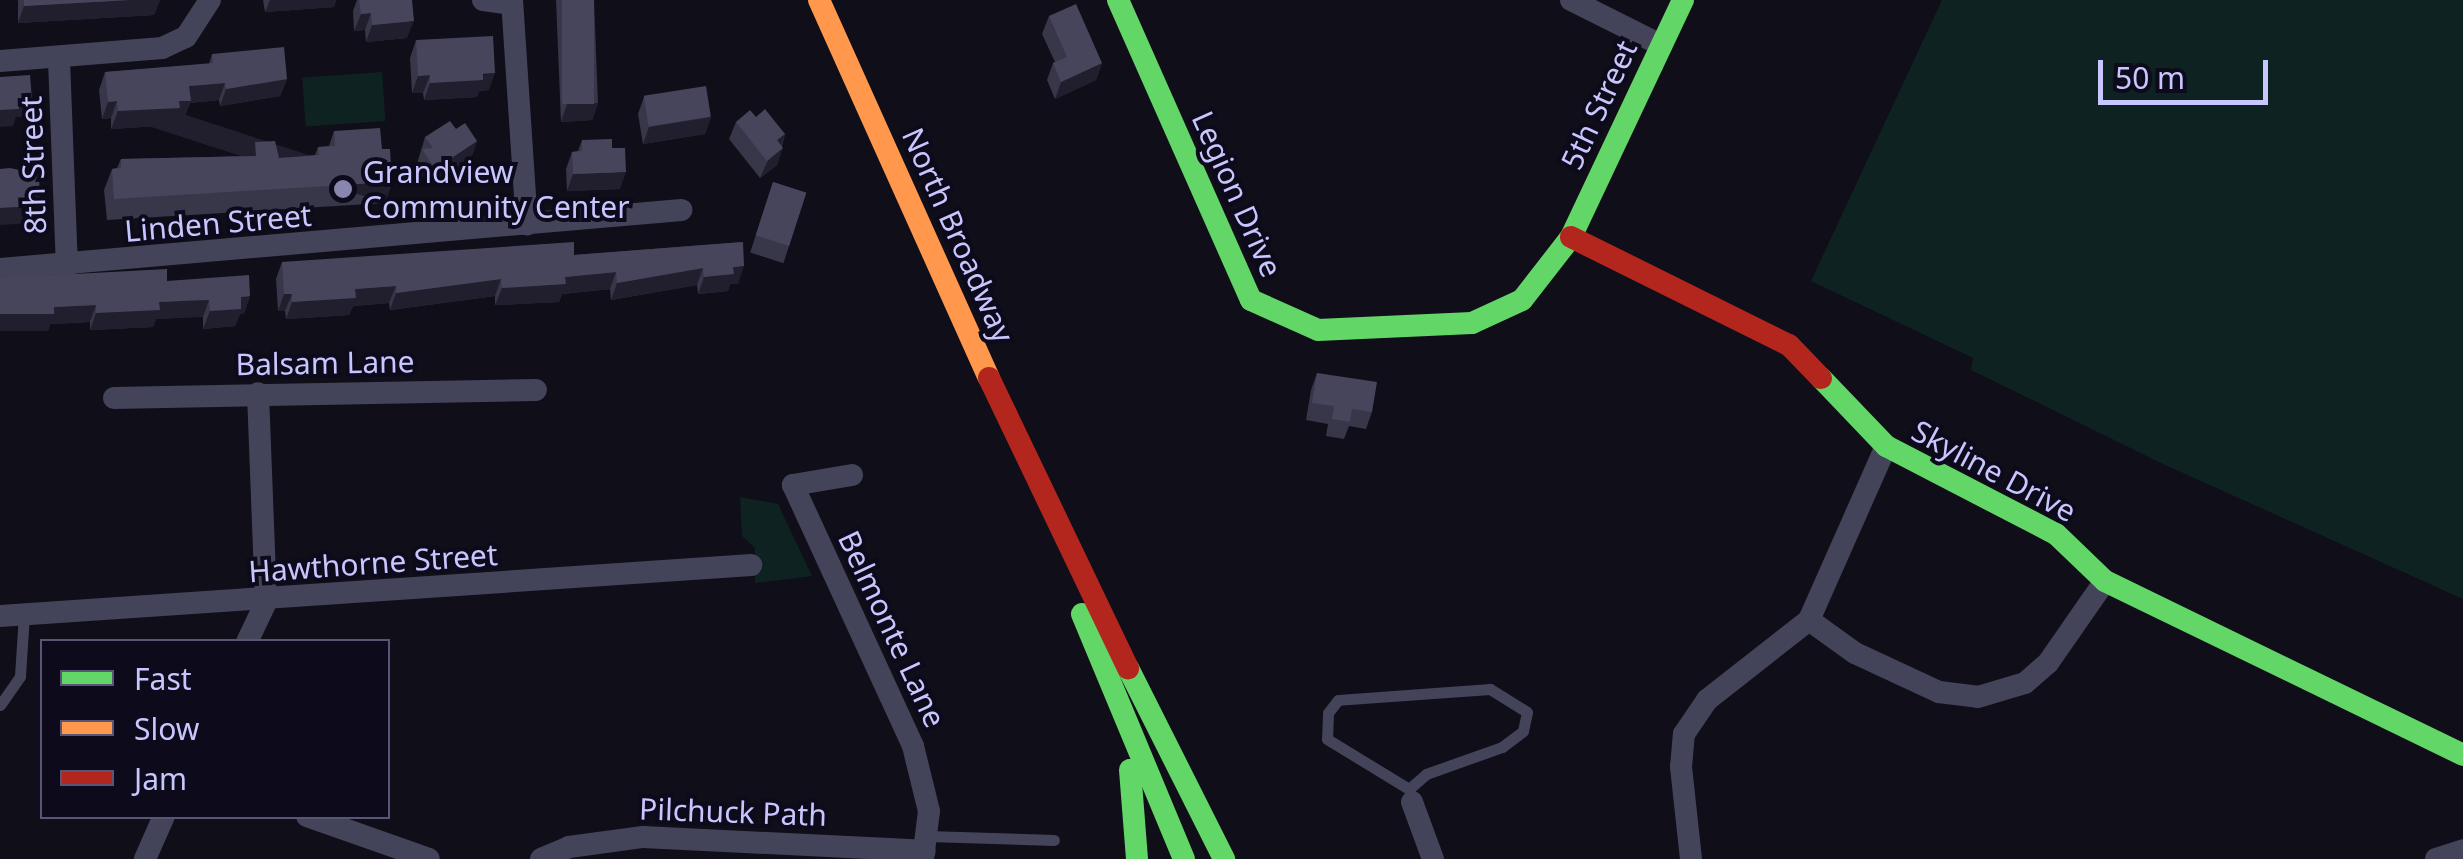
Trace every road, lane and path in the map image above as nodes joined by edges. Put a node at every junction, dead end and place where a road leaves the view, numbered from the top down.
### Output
1 (210, 0) edge
2 (484, 0) edge
3 (819, 0) edge
4 (1118, 0) edge
5 (1571, 0) edge
6 (1683, 0) edge
7 (512, 2) edge
8 (1661, 46) junction
9 (60, 60) junction
10 (0, 61) edge
11 (680, 210) dead end
12 (527, 224) junction
13 (1571, 237) junction
14 (67, 268) junction
15 (0, 269) edge
16 (536, 390) dead end
17 (258, 393) junction
18 (114, 398) dead end
19 (1886, 446) junction
20 (852, 475) dead end
21 (1042, 494) junction
22 (750, 565) dead end
23 (2105, 581) junction
24 (266, 602) junction
25 (12, 615) edge
26 (1809, 620) junction
27 (248, 639) edge
28 (1100, 668) junction
29 (0, 705) edge
30 (2463, 755) edge
31 (1411, 795) junction
32 (1202, 811) junction
33 (163, 819) edge
34 (316, 819) edge
35 (1054, 840) dead end
36 (925, 849) edge
37 (2463, 850) edge
38 (145, 859) edge
39 (429, 859) edge
40 (542, 859) edge
41 (1138, 859) edge
42 (1184, 859) edge
43 (1224, 859) edge
44 (1237, 859) edge
45 (1433, 859) edge
46 (1691, 859) edge
47 (2436, 859) edge

1 - 9 street
2 - 7 street
3 - 21 street, North Broadway
4 - 13 street, Legion Drive
5 - 8 street
6 - 8 street, 5th Street
7 - 12 street
8 - 13 street, 5th Street
9 - 10 street
9 - 14 street, 8th Street
11 - 12 street, Linden Street
12 - 14 street, Linden Street
13 - 19 street, Skyline Drive
14 - 15 street, Linden Street
16 - 17 street, Balsam Lane
17 - 18 street, Balsam Lane
17 - 24 street
19 - 23 street, Skyline Drive
19 - 26 street
20 - 36 street, Belmonte Lane
21 - 28 street, North Broadway
21 - 32 street, North Broadway
22 - 24 street, Hawthorne Street
23 - 26 street
23 - 30 street, Skyline Drive
24 - 25 street, Hawthorne Street
24 - 27 street
25 - 29 lane
26 - 46 street
28 - 41 street
28 - 42 street, North Broadway
31 - 31 lane
31 - 45 street
32 - 43 street, North Broadway
32 - 44 street
33 - 38 street
34 - 39 street
35 - 36 lane
36 - 40 street, Pilchuck Path
37 - 47 street

